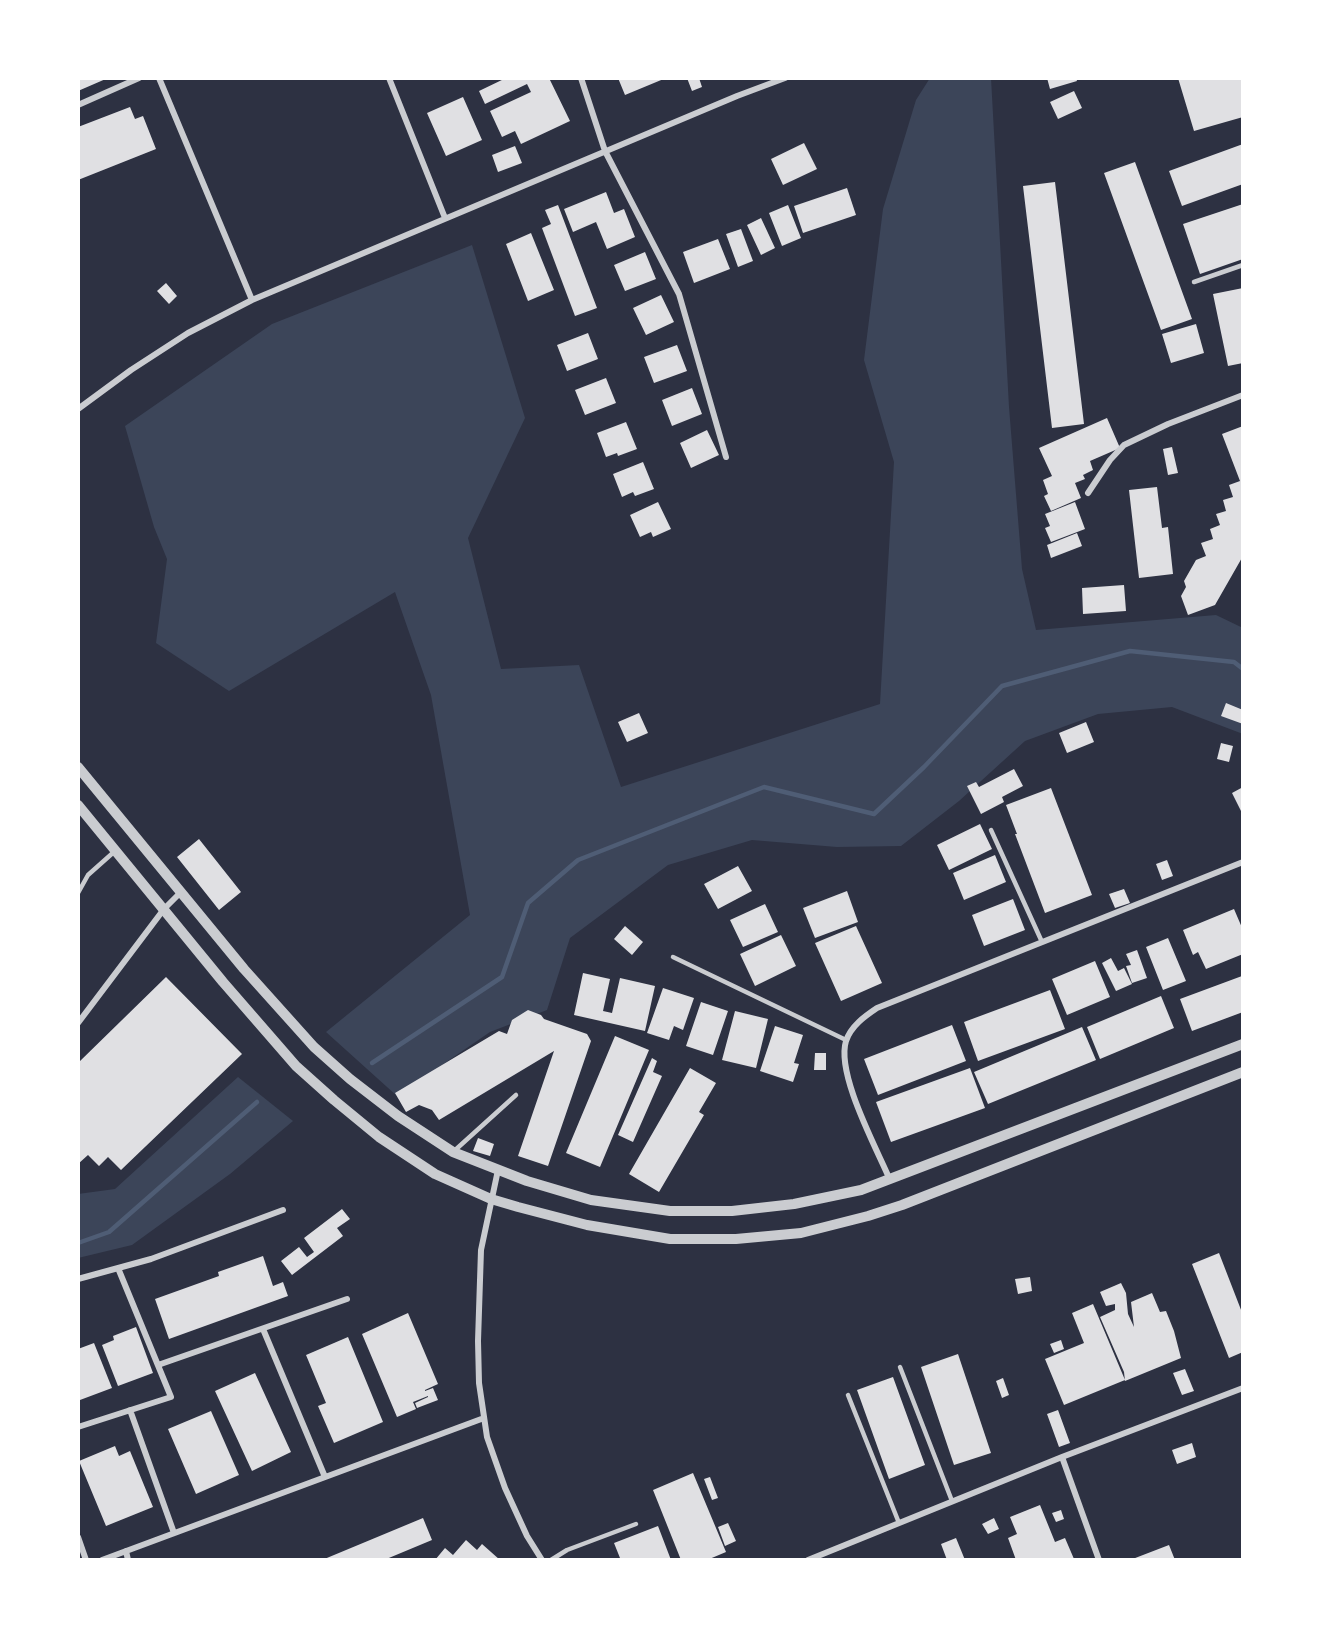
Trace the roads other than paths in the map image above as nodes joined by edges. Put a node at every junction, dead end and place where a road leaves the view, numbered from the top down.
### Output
1 (140, 78) edge
2 (159, 78) edge
3 (389, 78) edge
4 (581, 78) edge
5 (784, 78) edge
6 (78, 105) edge
7 (605, 151) junction
8 (445, 218) junction
9 (1243, 266) edge
10 (1194, 282) dead end
11 (252, 300) junction
12 (1243, 395) edge
13 (78, 409) edge
14 (726, 457) dead end
15 (1088, 493) dead end
16 (78, 767) edge
17 (78, 805) edge
18 (991, 830) dead end
19 (116, 850) junction
20 (1243, 862) edge
21 (181, 892) junction
22 (78, 893) edge
23 (164, 909) junction
24 (1042, 942) junction
25 (673, 957) dead end
26 (78, 1023) edge
27 (846, 1040) junction
28 (1243, 1044) edge
29 (1243, 1072) edge
30 (516, 1095) dead end
31 (453, 1152) junction
32 (498, 1170) junction
33 (890, 1180) junction
34 (491, 1199) junction
35 (283, 1210) dead end
36 (118, 1268) junction
37 (78, 1279) edge
38 (348, 1299) dead end
39 (263, 1329) junction
40 (158, 1365) junction
41 (900, 1367) dead end
42 (1243, 1388) edge
43 (848, 1395) dead end
44 (130, 1410) junction
45 (484, 1418) junction
46 (78, 1427) edge
47 (1062, 1457) junction
48 (325, 1477) junction
49 (952, 1502) junction
50 (899, 1523) junction
51 (636, 1524) dead end
52 (174, 1533) junction
53 (78, 1538) edge
54 (126, 1551) junction
55 (86, 1560) edge
56 (102, 1560) edge
57 (128, 1560) edge
58 (542, 1560) edge
59 (551, 1560) edge
60 (808, 1560) edge
61 (1099, 1560) edge

1 - 6 street
2 - 11 street
3 - 8 street
4 - 7 street
5 - 7 street
7 - 8 street
7 - 14 street
8 - 11 street
9 - 10 lane
11 - 13 street
12 - 15 street
16 - 21 street
17 - 19 street
18 - 24 lane
19 - 22 lane
19 - 23 street
20 - 24 street
21 - 23 street
21 - 31 street
23 - 26 street
23 - 34 street
24 - 27 street
25 - 27 lane
27 - 33 street
28 - 33 street
29 - 34 street
30 - 31 lane
31 - 32 street
32 - 33 street
32 - 34 street
34 - 45 street
35 - 36 street
36 - 37 street
36 - 40 street
38 - 39 street
39 - 40 street
39 - 48 street
40 - 44 street
41 - 49 lane
42 - 47 street
43 - 50 lane
44 - 46 street
44 - 52 street
45 - 48 street
45 - 58 street
47 - 49 street
47 - 61 street
48 - 52 street
49 - 50 street
50 - 60 street
51 - 59 lane
52 - 54 street
53 - 55 street
54 - 56 street
54 - 57 street

